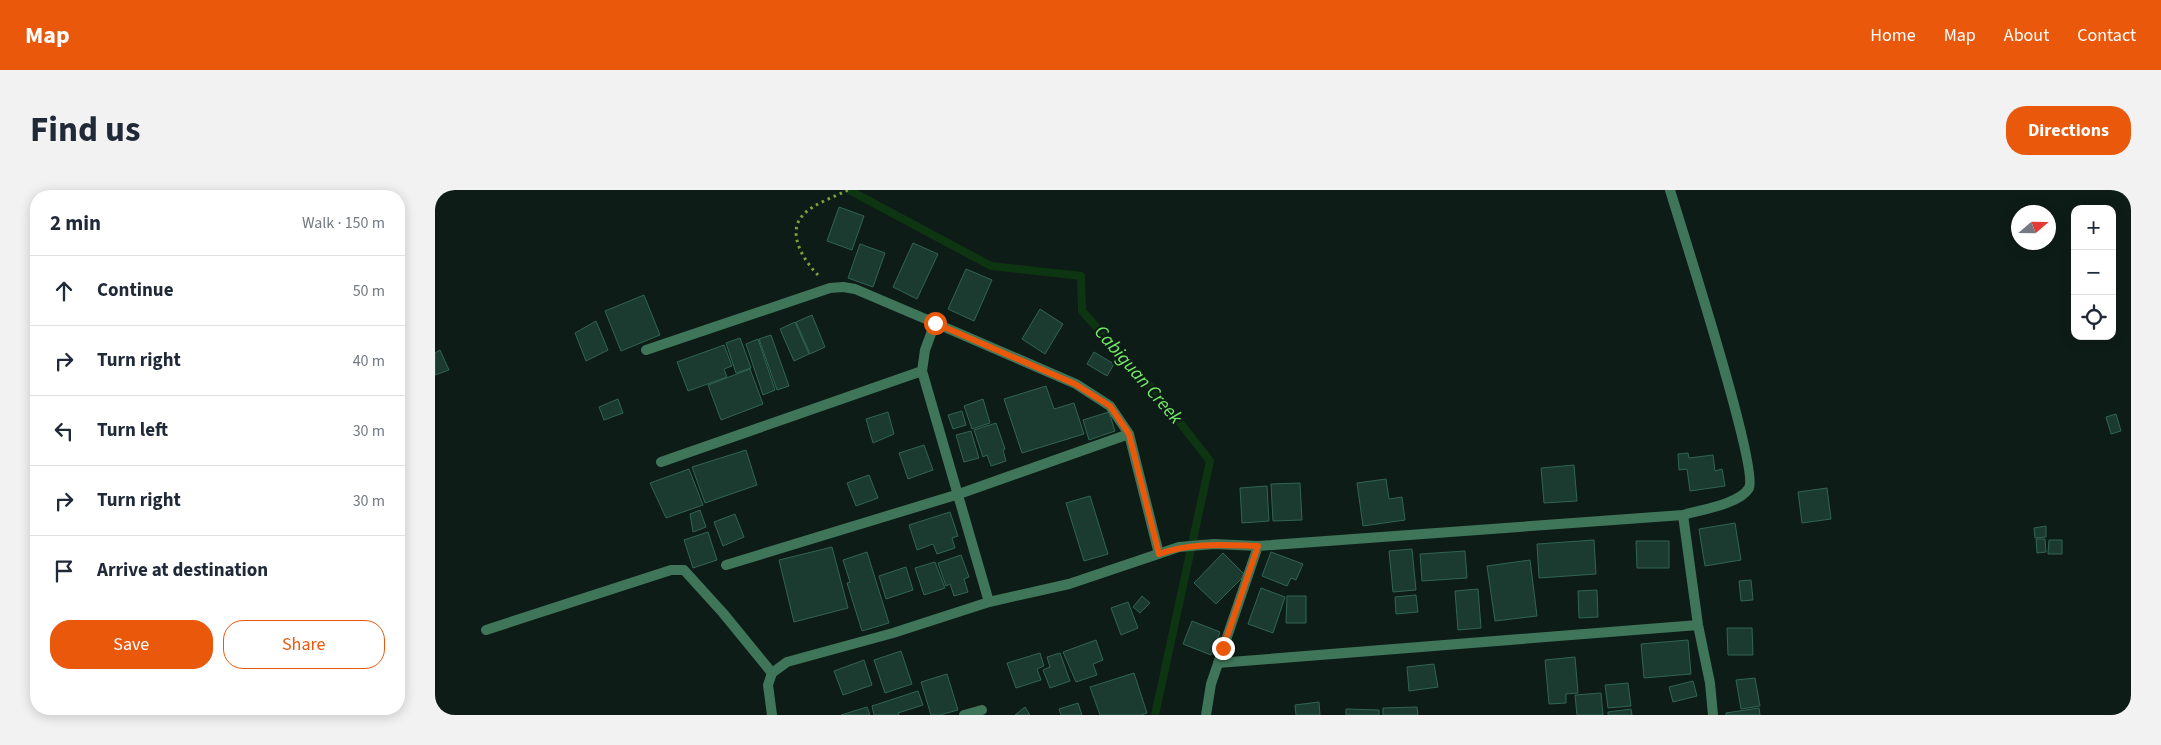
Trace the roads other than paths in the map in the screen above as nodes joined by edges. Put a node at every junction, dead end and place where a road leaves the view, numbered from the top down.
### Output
1 (1670, 190) edge
2 (935, 323) junction
3 (646, 350) dead end
4 (922, 372) junction
5 (1129, 434) junction
6 (661, 462) dead end
7 (959, 494) junction
8 (1683, 515) junction
9 (1258, 546) junction
10 (1159, 554) junction
11 (725, 565) dead end
12 (989, 602) junction
13 (1697, 625) junction
14 (486, 630) dead end
15 (1218, 663) junction
16 (772, 673) junction
17 (982, 710) dead end
18 (772, 715) edge
19 (965, 715) edge
20 (1206, 715) edge
21 (1713, 715) edge

1 - 8 street
2 - 3 street
2 - 4 street
2 - 5 street
4 - 6 street
4 - 7 street
5 - 7 street
5 - 10 street
7 - 11 street
7 - 12 street
8 - 9 street
8 - 13 street
9 - 10 street
9 - 15 street
10 - 12 street
12 - 16 street
13 - 15 street
13 - 21 street
14 - 16 street
15 - 20 street
16 - 18 street
17 - 19 street

